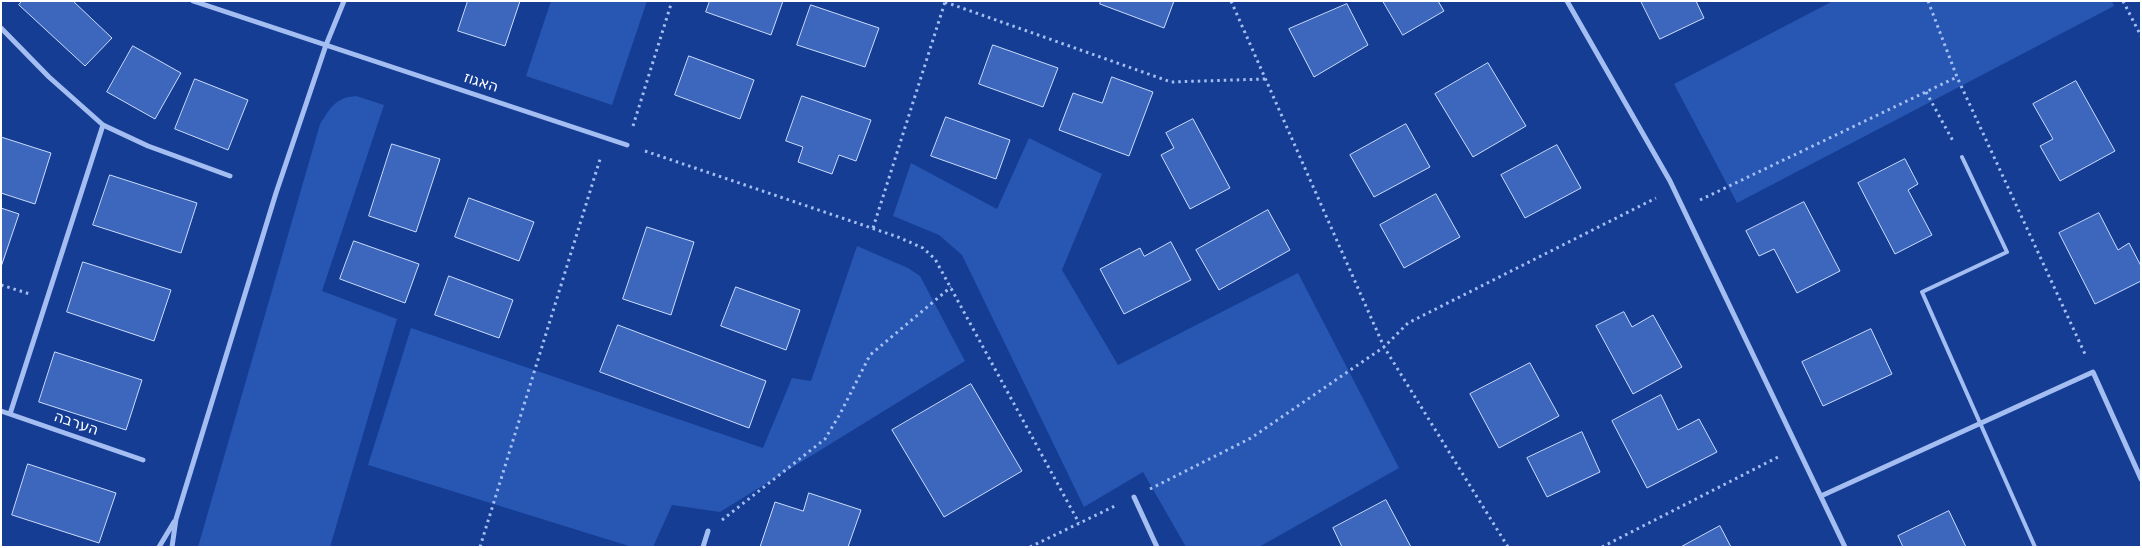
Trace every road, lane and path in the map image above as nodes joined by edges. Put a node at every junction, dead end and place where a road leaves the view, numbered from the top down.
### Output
1 (193, 1) edge
2 (344, 1) edge
3 (672, 1) edge
4 (1231, 1) edge
5 (1567, 1) edge
6 (1928, 1) edge
7 (2123, 1) edge
8 (945, 2) edge
9 (1, 28) edge
10 (2141, 36) edge
11 (326, 45) junction
12 (1957, 77) junction
13 (1265, 79) junction
14 (1926, 92) junction
15 (103, 124) junction
16 (607, 138) junction
17 (627, 145) junction
18 (1962, 157) joint
19 (230, 176) dead end
20 (1674, 189) junction
21 (1684, 208) junction
22 (874, 228) junction
23 (1, 285) edge
24 (951, 287) junction
25 (47, 300) junction
26 (1384, 347) junction
27 (2093, 372) junction
28 (1, 411) edge
29 (10, 414) junction
30 (1980, 423) junction
31 (1798, 447) junction
32 (143, 460) dead end
33 (2141, 479) edge
34 (1820, 496) junction
35 (1134, 497) junction
36 (176, 519) junction
37 (1079, 523) junction
38 (708, 531) joint
39 (159, 547) edge
40 (172, 547) edge
41 (480, 547) edge
42 (703, 547) edge
43 (1030, 547) edge
44 (1158, 547) edge
45 (1508, 547) edge
46 (1602, 547) edge
47 (1845, 547) edge
48 (2035, 547) edge

1 - 11 street, האגוז
2 - 11 street
3 - 17 path
4 - 13 path
5 - 20 street
6 - 12 path
7 - 10 path
8 - 13 path
8 - 22 path
9 - 15 street
11 - 16 street, האגוז
11 - 36 street
12 - 14 path
12 - 27 path
13 - 26 path
14 - 18 path
14 - 21 path
15 - 19 street
15 - 25 street
16 - 17 street, האגוז
16 - 41 path
17 - 22 path
18 - 30 lane
20 - 21 street
20 - 26 path
21 - 31 street
22 - 24 path
23 - 25 path
24 - 37 path
24 - 38 path
25 - 29 street
26 - 35 path
26 - 45 path
27 - 30 street
27 - 33 street
28 - 29 street, הערבה
29 - 32 street, הערבה
30 - 34 street
30 - 48 lane
31 - 34 street
31 - 46 path
34 - 47 street
35 - 37 path
35 - 44 street
36 - 39 street
36 - 40 street
37 - 43 path
38 - 42 street

